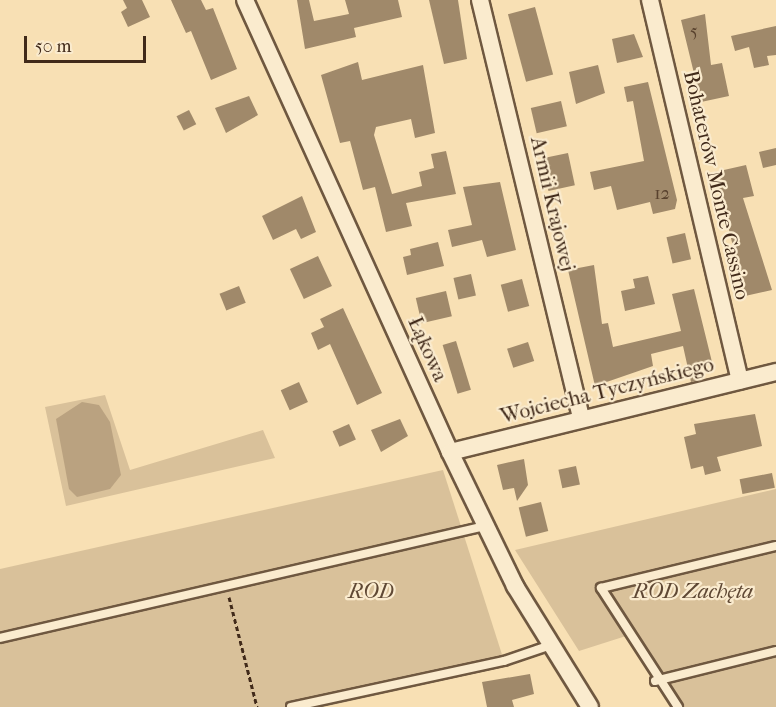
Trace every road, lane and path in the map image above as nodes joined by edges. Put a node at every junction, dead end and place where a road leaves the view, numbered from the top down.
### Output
1 (245, 0) edge
2 (480, 0) edge
3 (650, 0) edge
4 (776, 372) edge
5 (740, 380) junction
6 (581, 418) junction
7 (450, 452) junction
8 (486, 526) junction
9 (776, 546) edge
10 (226, 586) junction
11 (0, 638) edge
12 (551, 645) junction
13 (776, 651) edge
14 (658, 680) junction
15 (257, 707) edge
16 (291, 707) edge
17 (590, 707) edge
18 (678, 707) edge

1 - 7 street, Łąkowa
2 - 6 street, Armii Krajowej
3 - 5 street, Bohaterów Monte Cassino
4 - 5 street, Wojciecha Tyczyńskiego
5 - 6 street, Wojciecha Tyczyńskiego
6 - 7 street, Wojciecha Tyczyńskiego
7 - 8 street, Łąkowa
8 - 10 lane
8 - 12 street, Łąkowa
9 - 14 lane
10 - 11 lane
10 - 15 path
12 - 16 lane
12 - 17 street, Łąkowa
13 - 14 lane
14 - 18 lane

